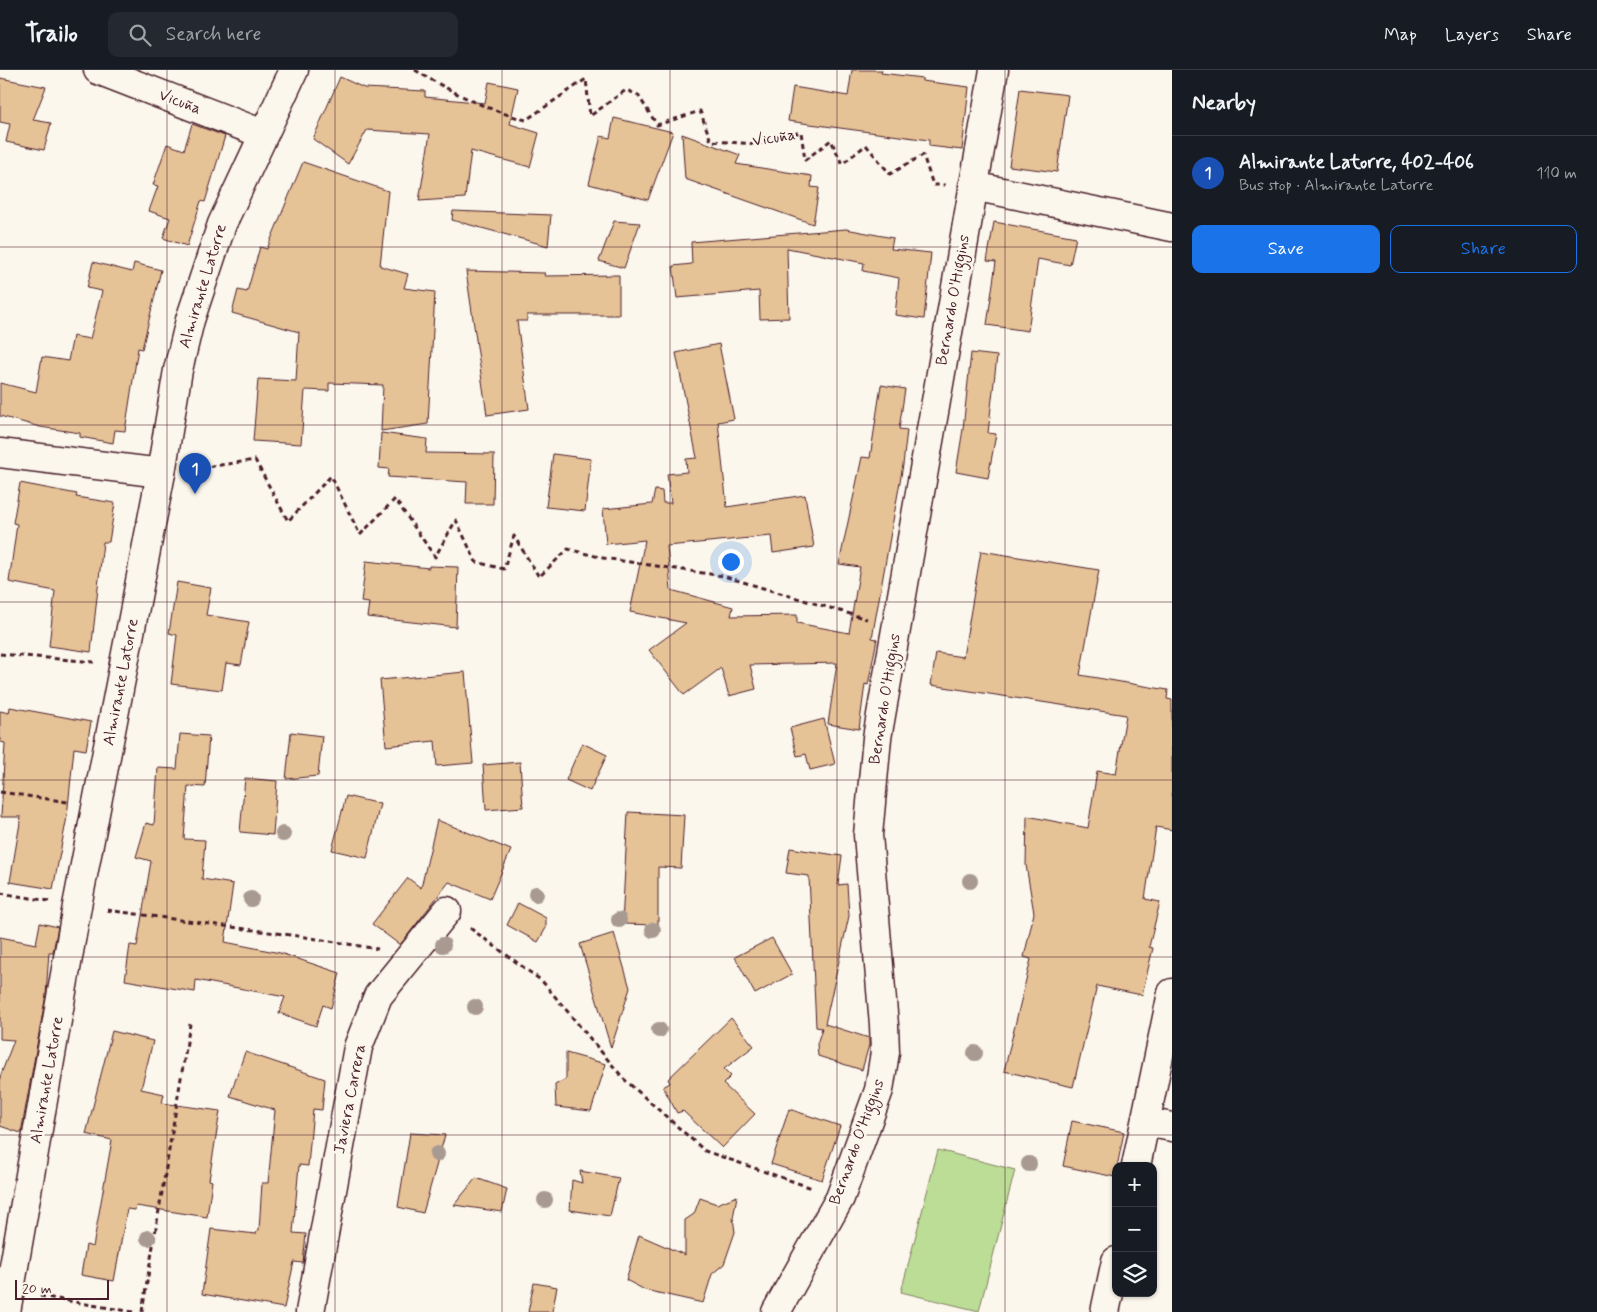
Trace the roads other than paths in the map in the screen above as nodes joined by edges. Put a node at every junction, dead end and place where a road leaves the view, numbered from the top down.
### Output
1 (98, 70) edge
2 (294, 70) edge
3 (994, 70) edge
4 (263, 134) junction
5 (973, 186) junction
6 (1172, 227) edge
7 (0, 453) edge
8 (161, 473) junction
9 (447, 911) road end
10 (1172, 993) edge
11 (1146, 1122) junction
12 (1172, 1127) edge
13 (1137, 1162) edge
14 (1112, 1280) edge
15 (8, 1301) edge
16 (310, 1312) edge
17 (776, 1312) edge
18 (1105, 1312) edge

1 - 4 street, Vicuña
2 - 4 street, Almirante Latorre
3 - 5 street, Bernardo O'Higgins
4 - 8 street, Almirante Latorre
5 - 6 street
5 - 17 street, Bernardo O'Higgins
7 - 8 street
8 - 15 street, Almirante Latorre
9 - 16 street, Javiera Carrera
10 - 11 street
11 - 12 street
11 - 13 street
14 - 18 street

